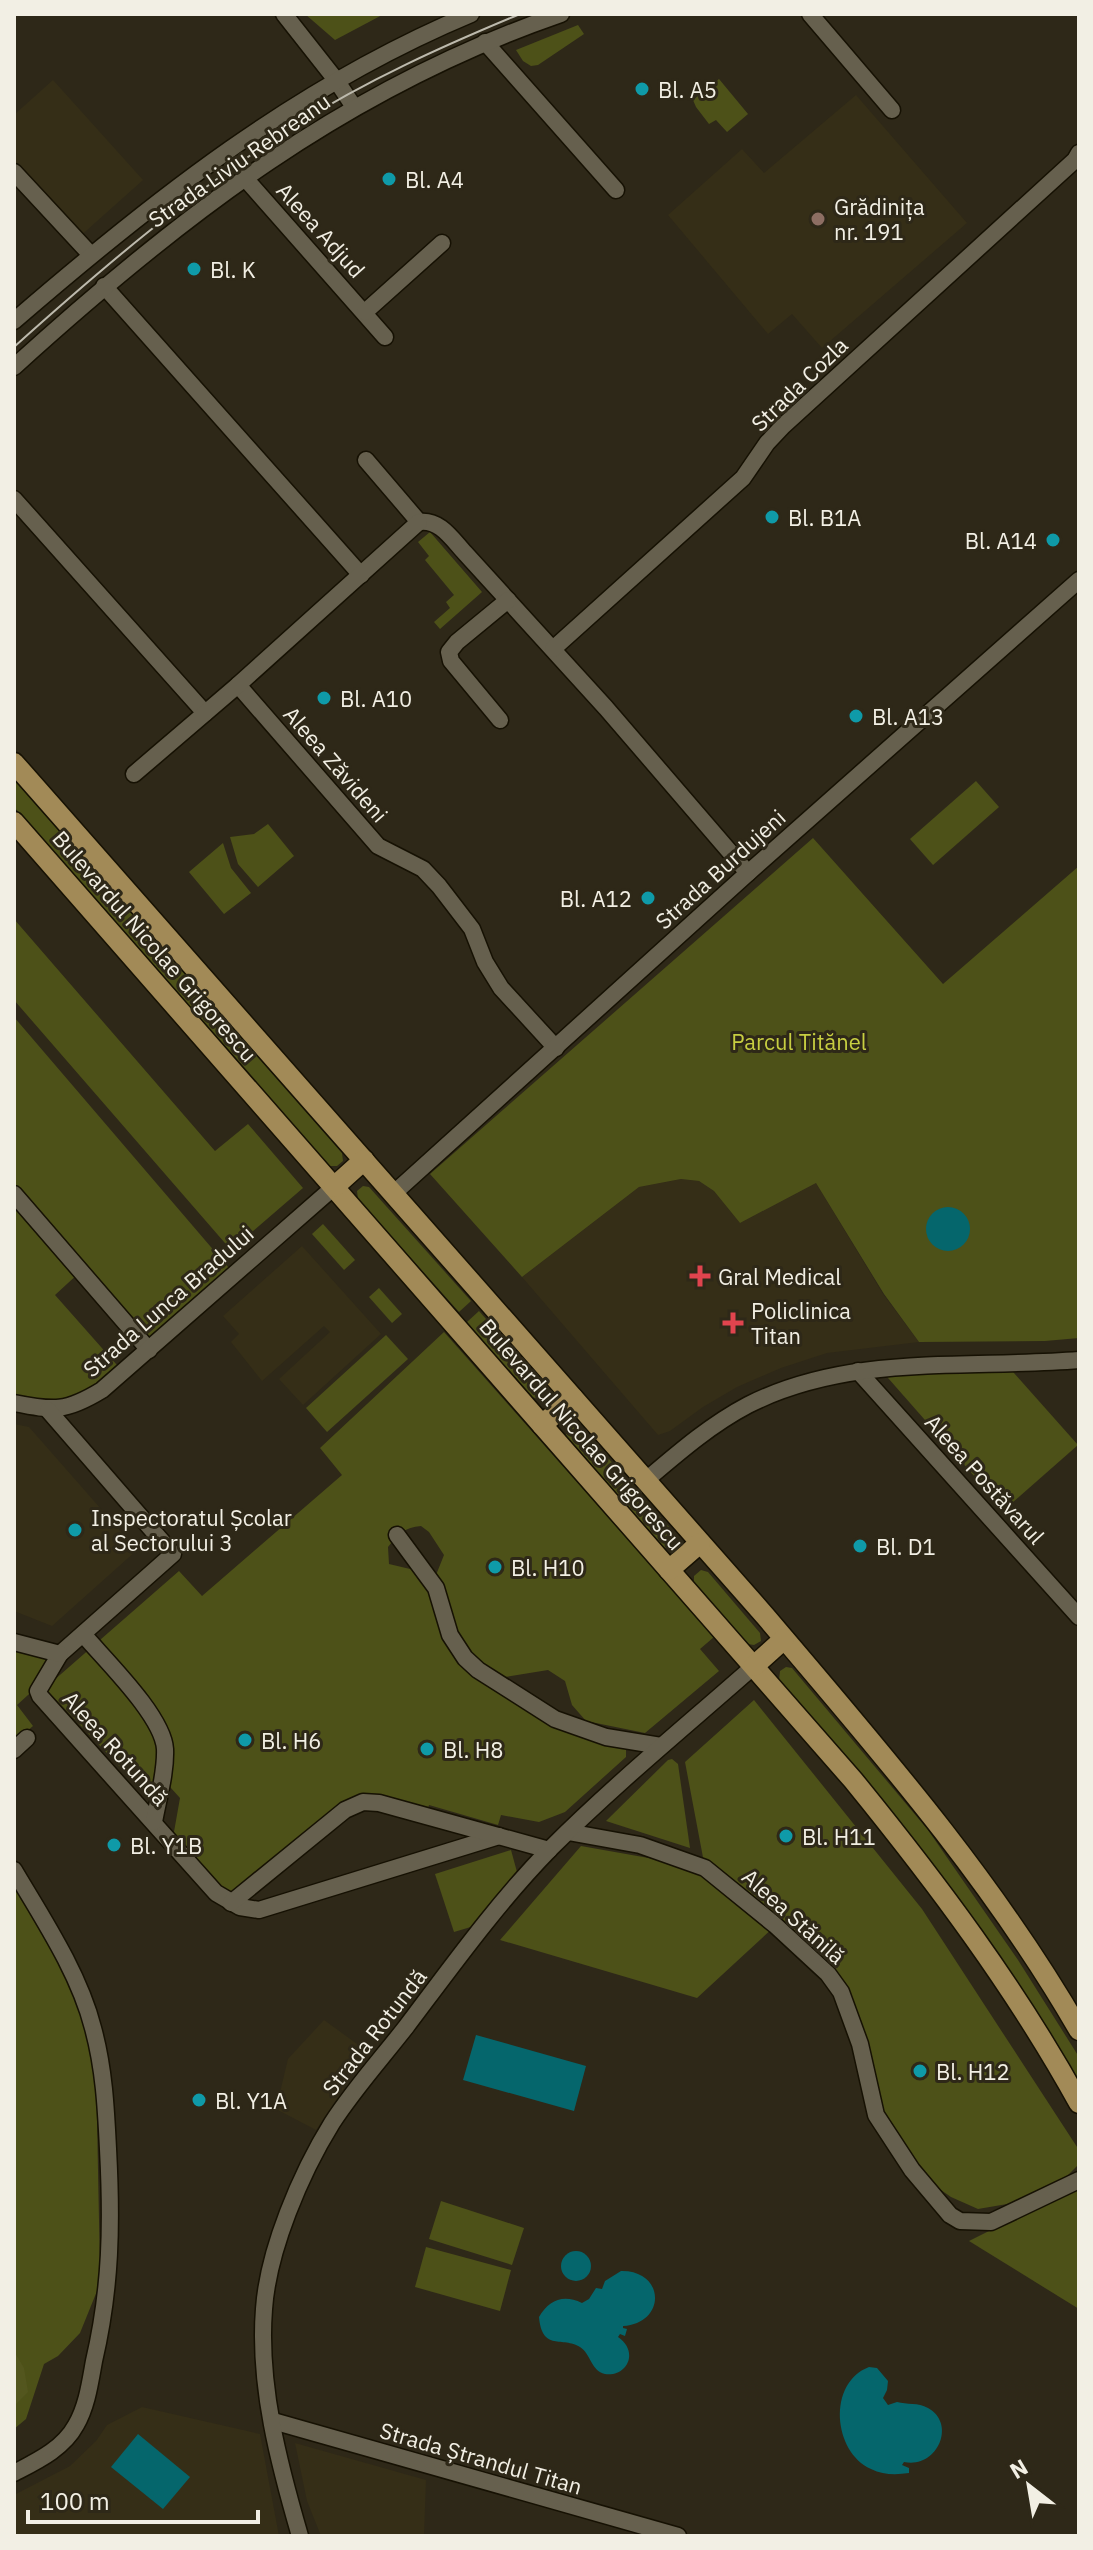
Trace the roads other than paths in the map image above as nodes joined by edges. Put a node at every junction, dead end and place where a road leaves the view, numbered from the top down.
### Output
1 (284, 14) edge
2 (471, 14) edge
3 (561, 14) edge
4 (810, 14) edge
5 (485, 42) junction
6 (336, 80) junction
7 (354, 107) junction
8 (892, 110) dead end
9 (1079, 153) edge
10 (14, 172) edge
11 (244, 177) junction
12 (616, 190) dead end
13 (442, 243) dead end
14 (91, 255) junction
15 (104, 286) junction
16 (365, 312) junction
17 (14, 321) edge
18 (385, 337) dead end
19 (14, 367) edge
20 (366, 460) dead end
21 (14, 499) edge
22 (419, 522) junction
23 (361, 575) junction
24 (1079, 580) edge
25 (508, 600) junction
26 (553, 649) junction
27 (238, 685) junction
28 (205, 713) junction
29 (500, 720) dead end
30 (14, 763) edge
31 (134, 774) dead end
32 (14, 822) edge
33 (748, 873) junction
34 (556, 1048) junction
35 (364, 1160) junction
36 (334, 1187) junction
37 (14, 1194) edge
38 (393, 1194) junction
39 (149, 1350) junction
40 (1079, 1360) edge
41 (858, 1371) junction
42 (573, 1398) junction
43 (14, 1403) edge
44 (48, 1410) junction
45 (542, 1425) junction
46 (645, 1481) junction
47 (397, 1535) dead end
48 (700, 1543) junction
49 (669, 1570) junction
50 (1079, 1617) edge
51 (83, 1634) junction
52 (784, 1639) junction
53 (14, 1642) edge
54 (60, 1654) junction
55 (754, 1666) junction
56 (661, 1746) junction
57 (154, 1822) junction
58 (568, 1832) junction
59 (499, 1836) junction
60 (549, 1850) junction
61 (14, 1870) edge
62 (231, 1903) junction
63 (1079, 2030) edge
64 (1079, 2103) edge
65 (1079, 2180) edge
66 (273, 2421) junction
67 (14, 2473) edge
68 (300, 2536) edge
69 (678, 2536) edge

1 - 6 street
2 - 6 street, Strada Liviu Rebreanu
3 - 5 street, Strada Liviu Rebreanu
4 - 8 street
5 - 7 street, Strada Liviu Rebreanu
5 - 12 street
6 - 7 street
6 - 14 street, Strada Liviu Rebreanu
7 - 11 street, Strada Liviu Rebreanu
9 - 26 street, Strada Cozla
10 - 14 street
11 - 15 street, Strada Liviu Rebreanu
11 - 16 street, Aleea Adjud
13 - 16 street, Aleea Adjud
14 - 17 street, Strada Liviu Rebreanu
15 - 19 street, Strada Liviu Rebreanu
15 - 23 street
16 - 18 street, Aleea Adjud
20 - 22 street
21 - 28 street
22 - 23 street
22 - 25 street
23 - 27 street
24 - 33 street, Strada Burdujeni
25 - 26 street
25 - 29 street
26 - 33 street
27 - 28 street
27 - 34 street, Aleea Zăvideni
28 - 31 street
30 - 35 main road, Bulevardul Nicolae Grigorescu
32 - 36 main road, Bulevardul Nicolae Grigorescu
33 - 34 street, Strada Burdujeni
34 - 38 street, Strada Burdujeni
35 - 36 main road
35 - 38 main road, Bulevardul Nicolae Grigorescu
36 - 39 street, Strada Lunca Bradului
36 - 45 main road, Bulevardul Nicolae Grigorescu
37 - 39 street
38 - 42 main road, Bulevardul Nicolae Grigorescu
39 - 44 street, Strada Lunca Bradului
40 - 41 street
41 - 46 street
41 - 50 street, Aleea Postăvarul
42 - 45 main road
42 - 46 main road, Bulevardul Nicolae Grigorescu
43 - 44 street, Strada Lunca Bradului
44 - 51 street, Aleea Rotundă
45 - 49 main road, Bulevardul Nicolae Grigorescu
46 - 48 main road, Bulevardul Nicolae Grigorescu
47 - 56 street
48 - 49 main road
48 - 52 main road, Bulevardul Nicolae Grigorescu
49 - 55 main road, Bulevardul Nicolae Grigorescu
51 - 54 street, Aleea Rotundă
51 - 57 street
52 - 55 main road
52 - 63 main road, Bulevardul Nicolae Grigorescu
53 - 54 street
54 - 57 street, Aleea Rotundă
55 - 56 street, Strada Rotundă
55 - 64 main road, Bulevardul Nicolae Grigorescu
56 - 58 street, Strada Rotundă
57 - 62 street, Aleea Rotundă
58 - 60 street, Strada Rotundă
58 - 65 street, Aleea Stănilă
59 - 60 street
59 - 62 street
59 - 62 street
60 - 66 street, Strada Rotundă
61 - 67 street
66 - 68 street, Strada Rotundă
66 - 69 street, Strada Ștrandul Titan

